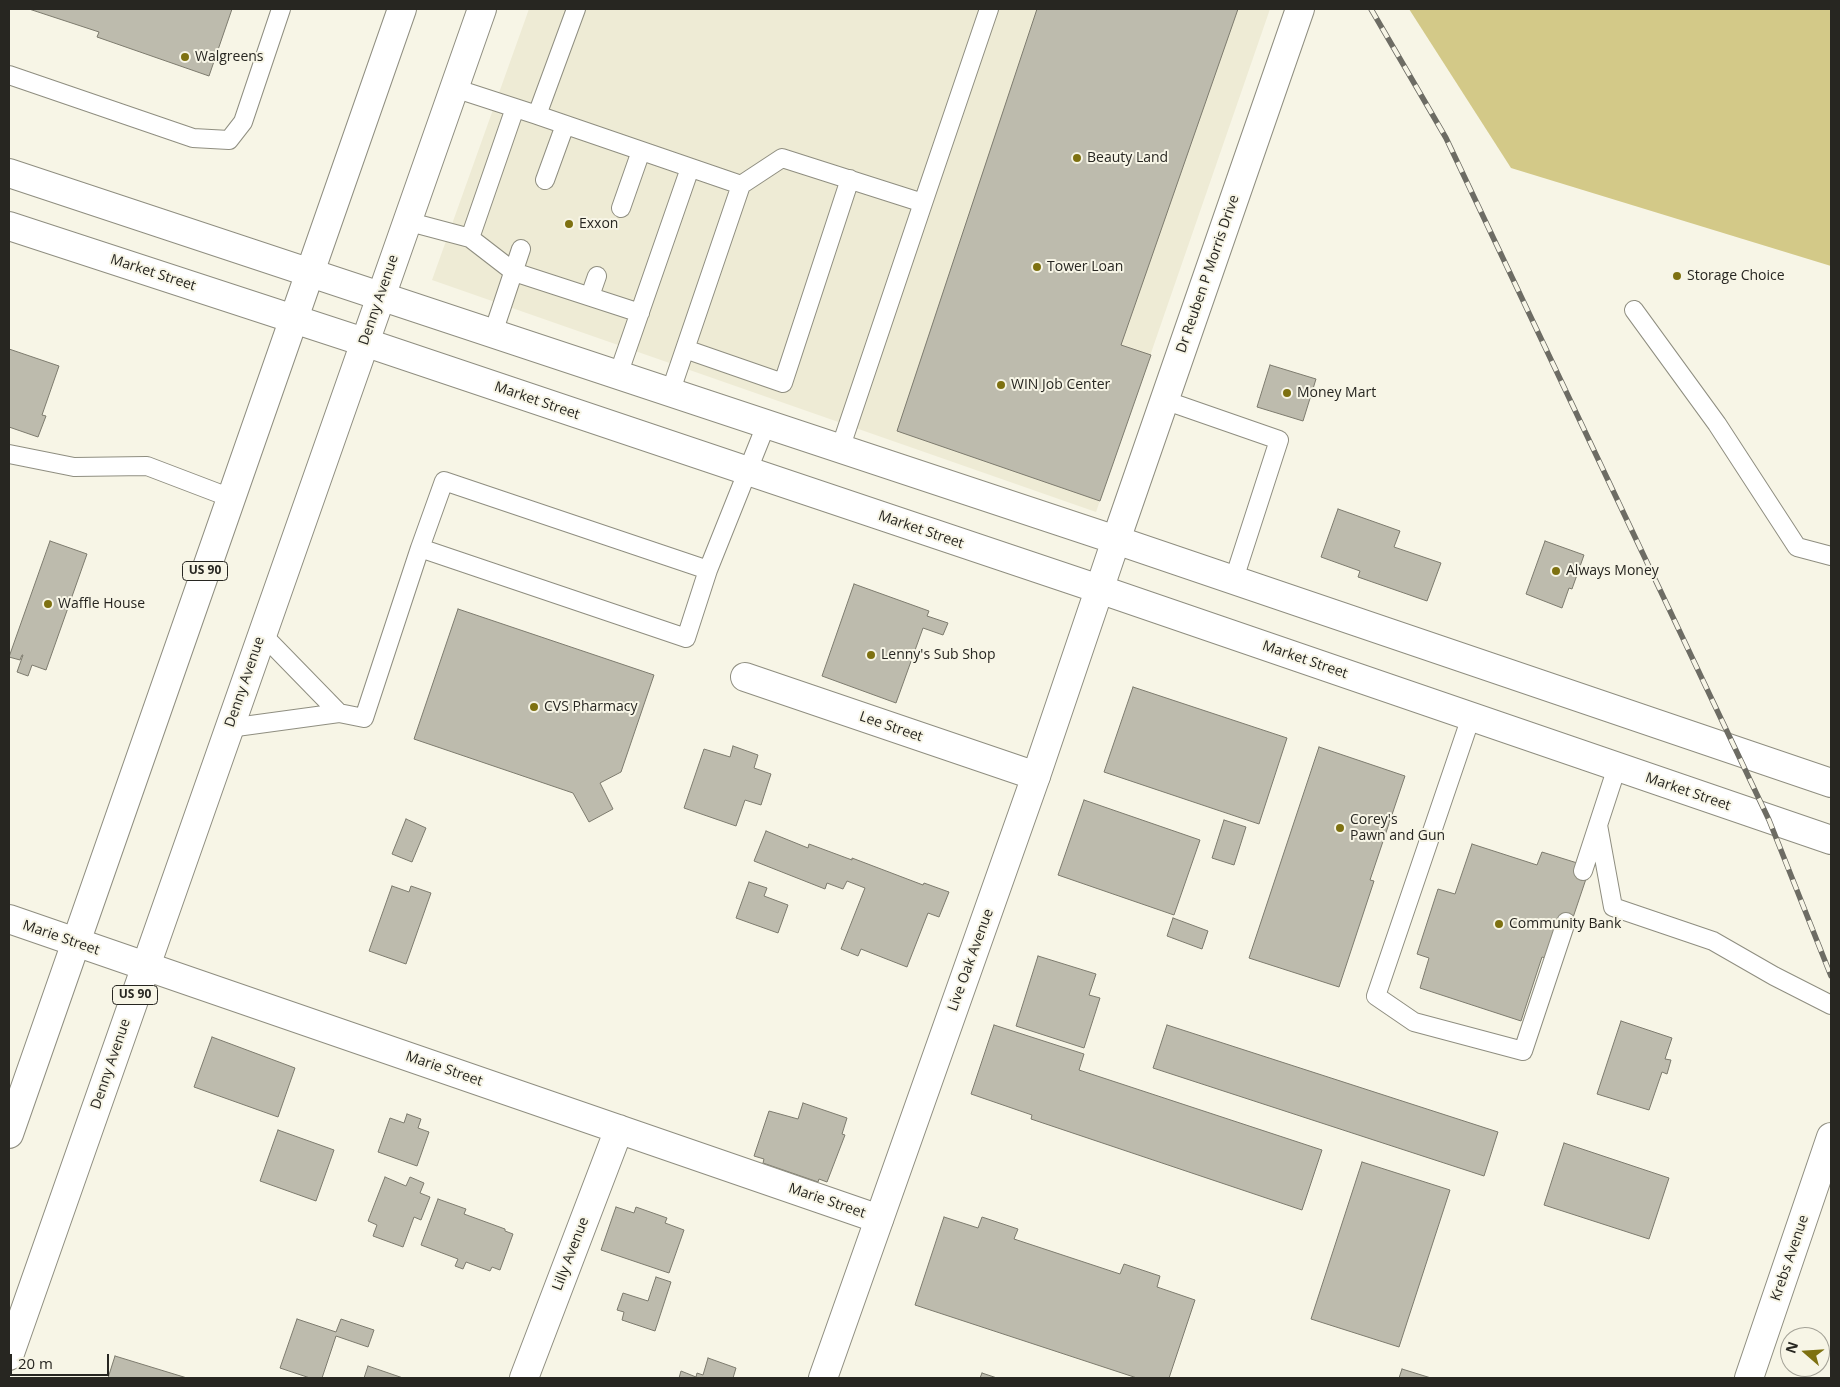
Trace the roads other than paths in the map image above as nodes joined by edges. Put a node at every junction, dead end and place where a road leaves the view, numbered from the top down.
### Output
1 (281, 9) edge
2 (402, 9) edge
3 (482, 9) edge
4 (576, 9) edge
5 (989, 9) edge
6 (1300, 9) edge
7 (9, 75) edge
8 (454, 88) junction
9 (515, 108) junction
10 (537, 115) junction
11 (564, 125) junction
12 (641, 151) junction
13 (690, 168) junction
14 (9, 173) edge
15 (850, 179) junction
16 (545, 180) dead end
17 (740, 185) junction
18 (923, 203) junction
19 (620, 208) dead end
20 (406, 221) junction
21 (9, 226) edge
22 (470, 238) junction
23 (521, 249) dead end
24 (310, 272) junction
25 (514, 272) junction
26 (597, 276) dead end
27 (380, 295) junction
28 (590, 296) junction
29 (1634, 310) dead end
30 (640, 313) junction
31 (293, 319) junction
32 (493, 333) junction
33 (364, 342) junction
34 (685, 349) junction
35 (618, 375) junction
36 (670, 393) junction
37 (1164, 400) junction
38 (766, 425) junction
39 (840, 449) junction
40 (9, 454) edge
41 (748, 472) junction
42 (231, 498) junction
43 (1116, 540) junction
44 (420, 548) junction
45 (1831, 556) edge
46 (708, 570) junction
47 (1234, 579) junction
48 (1098, 589) junction
49 (262, 634) junction
50 (745, 678) dead end
51 (339, 713) junction
52 (1471, 717) junction
53 (229, 728) junction
54 (1618, 768) junction
55 (1036, 776) junction
56 (1831, 783) edge
57 (1598, 825) junction
58 (1831, 840) edge
59 (1583, 871) dead end
60 (9, 920) edge
61 (1566, 922) dead end
62 (76, 942) junction
63 (145, 966) junction
64 (1831, 1005) edge
65 (619, 1130) junction
66 (9, 1134) edge
67 (1831, 1137) edge
68 (879, 1219) junction
69 (9, 1356) edge
70 (524, 1378) edge
71 (823, 1378) edge
72 (1749, 1378) edge

1 - 7 lane
2 - 24 main road, US 90
3 - 8 main road, Denny Avenue / US 90
4 - 10 lane
5 - 18 lane
6 - 37 main road, Dr Reuben P Morris Drive
8 - 9 lane
8 - 20 main road, Denny Avenue / US 90
9 - 10 lane
9 - 22 lane
10 - 11 lane
11 - 12 lane
11 - 16 lane
12 - 13 lane
12 - 19 lane
13 - 17 lane
13 - 30 lane
14 - 24 main road
15 - 17 lane
15 - 18 lane
15 - 34 lane
17 - 34 lane
18 - 39 lane
20 - 22 lane
20 - 27 main road, Denny Avenue / US 90
21 - 31 main road, Market Street
22 - 25 lane
23 - 25 lane
24 - 27 main road
24 - 31 main road, US 90
25 - 28 lane
25 - 32 lane
26 - 28 lane
27 - 32 main road
27 - 33 main road, Denny Avenue / US 90
28 - 30 lane
29 - 45 lane
30 - 35 lane
31 - 33 main road, Market Street
31 - 42 main road, US 90
32 - 35 main road
33 - 41 main road, Market Street
33 - 49 main road, Denny Avenue / US 90
34 - 36 lane
35 - 36 main road
36 - 38 main road
37 - 43 main road, Dr Reuben P Morris Drive
37 - 47 lane
38 - 39 main road
38 - 41 lane
39 - 43 main road
40 - 42 lane
41 - 46 lane
41 - 48 main road, Market Street
42 - 62 main road, US 90
43 - 47 main road
43 - 48 main road, Live Oak Avenue
44 - 46 lane
44 - 46 lane
44 - 51 lane
47 - 56 main road
48 - 52 main road, Market Street
48 - 55 main road, Live Oak Avenue
49 - 51 lane
49 - 53 main road, Denny Avenue / US 90
50 - 55 main road, Lee Street
51 - 53 lane
52 - 54 main road, Market Street
52 - 61 lane
53 - 63 main road, Denny Avenue / US 90
54 - 57 lane
54 - 58 main road, Market Street
55 - 68 main road, Live Oak Avenue
57 - 59 lane
57 - 64 lane
60 - 62 main road, Marie Street
62 - 63 main road, Marie Street
62 - 66 main road, US 90
63 - 65 main road, Marie Street
63 - 69 main road, Denny Avenue / US 90
65 - 68 main road, Marie Street
65 - 70 main road, Lilly Avenue
67 - 72 main road, Krebs Avenue
68 - 71 main road, Live Oak Avenue

